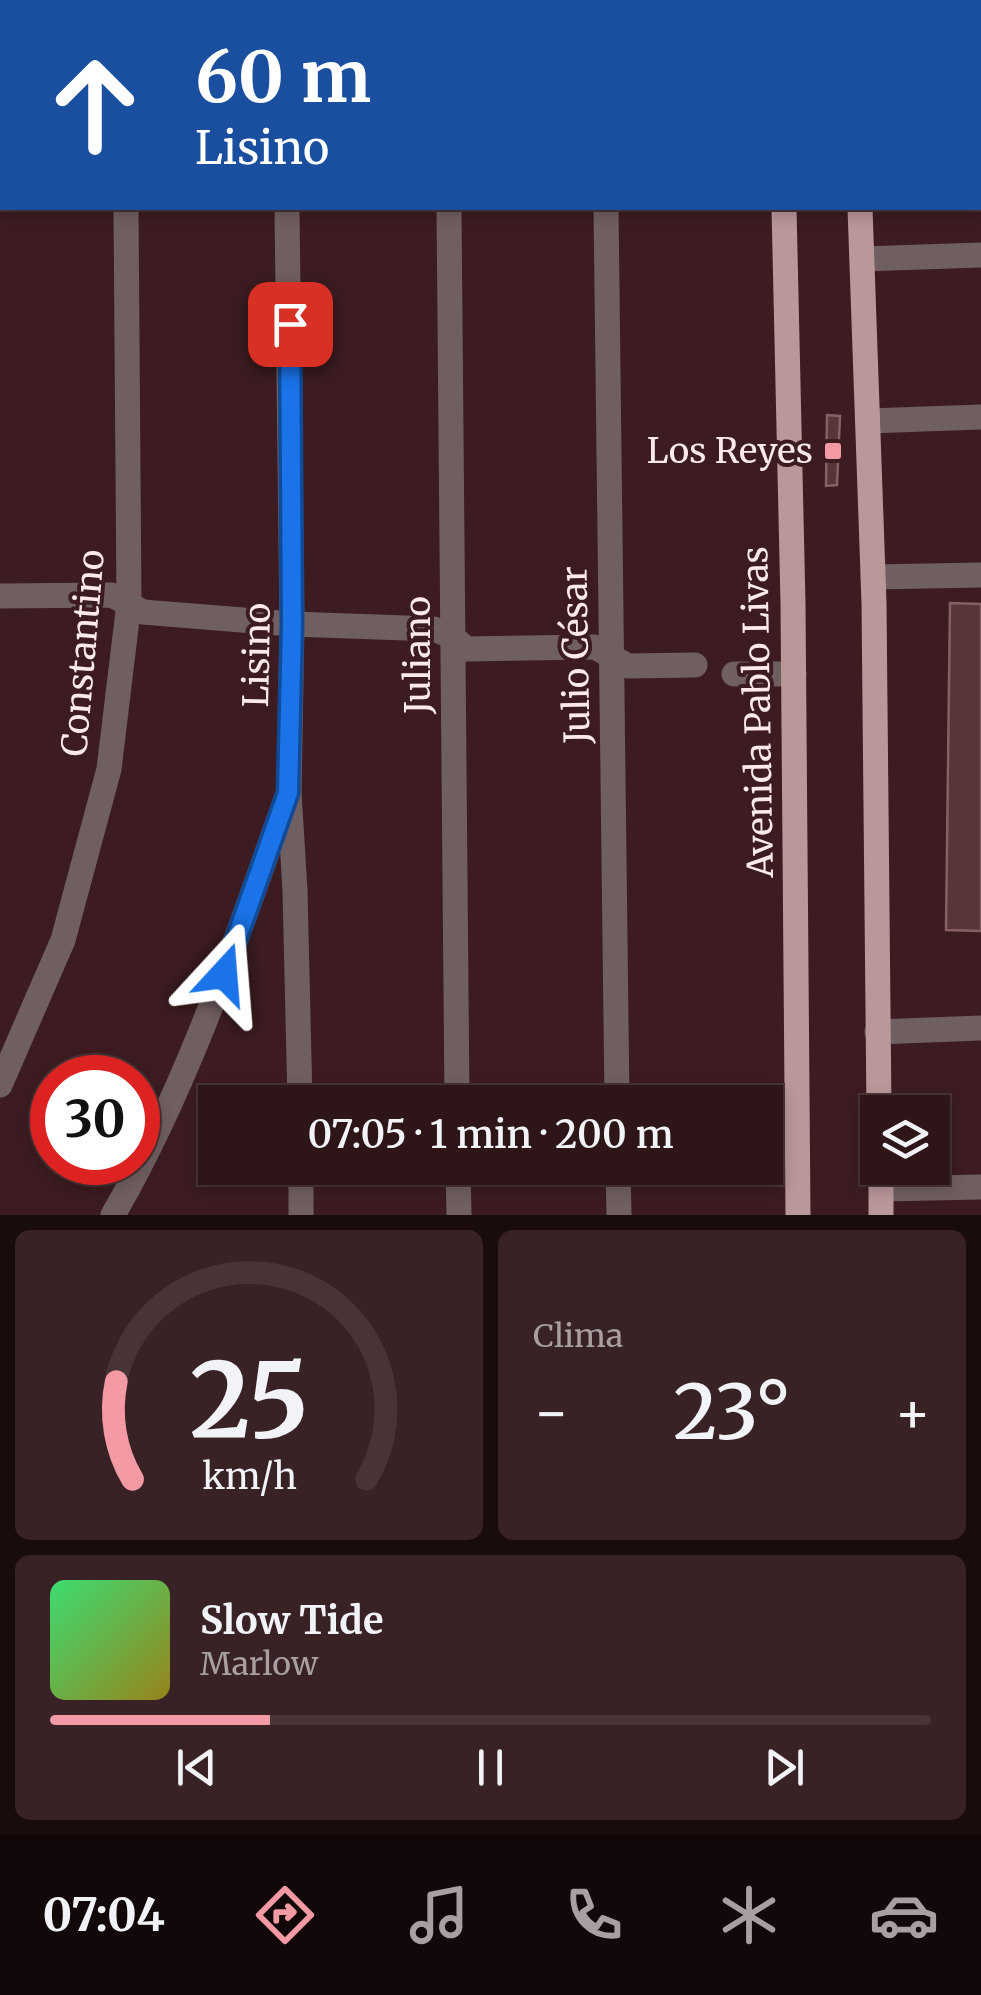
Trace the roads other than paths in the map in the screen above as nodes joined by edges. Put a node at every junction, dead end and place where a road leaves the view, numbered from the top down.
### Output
1 (126, 210) edge
2 (287, 210) edge
3 (448, 210) edge
4 (606, 210) edge
5 (784, 210) edge
6 (860, 210) edge
7 (981, 255) edge
8 (862, 259) junction
9 (981, 417) edge
10 (868, 421) junction
11 (981, 575) edge
12 (873, 577) junction
13 (0, 596) edge
14 (129, 603) junction
15 (292, 624) junction
16 (453, 637) junction
17 (611, 656) junction
18 (695, 665) dead end
19 (734, 674) dead end
20 (794, 674) junction
21 (288, 793) junction
22 (981, 1028) edge
23 (877, 1032) junction
24 (0, 1085) edge
25 (300, 1085) edge
26 (457, 1085) edge
27 (618, 1085) edge
28 (879, 1095) edge
29 (798, 1178) junction
30 (950, 1184) edge
31 (301, 1185) edge
32 (458, 1185) edge
33 (618, 1185) edge
34 (878, 1185) edge
35 (881, 1185) edge
36 (981, 1187) edge
37 (113, 1215) edge
38 (301, 1215) edge
39 (459, 1215) edge
40 (619, 1215) edge
41 (777, 1215) edge
42 (798, 1215) edge
43 (867, 1215) edge
44 (881, 1215) edge

1 - 14 street, Constantino
2 - 15 street, Lisino
3 - 16 street, Juliano
4 - 17 street, Julio César
5 - 20 main road, Avenida Pablo Livas
6 - 8 main road
7 - 8 street
8 - 10 main road
9 - 10 street
10 - 12 main road
11 - 12 street
12 - 23 main road
13 - 14 street
14 - 15 street
14 - 24 street, Constantino
15 - 16 street
15 - 21 street, Lisino
16 - 17 street
16 - 26 street, Juliano
17 - 18 street
17 - 27 street, Julio César
19 - 20 street
20 - 29 main road, Avenida Pablo Livas
21 - 25 street, Lisino
21 - 37 street
22 - 23 street
23 - 28 main road
29 - 41 main road
29 - 42 main road, Avenida Pablo Livas
30 - 36 street
31 - 38 street
32 - 39 street
33 - 40 street
34 - 43 main road
35 - 44 main road

